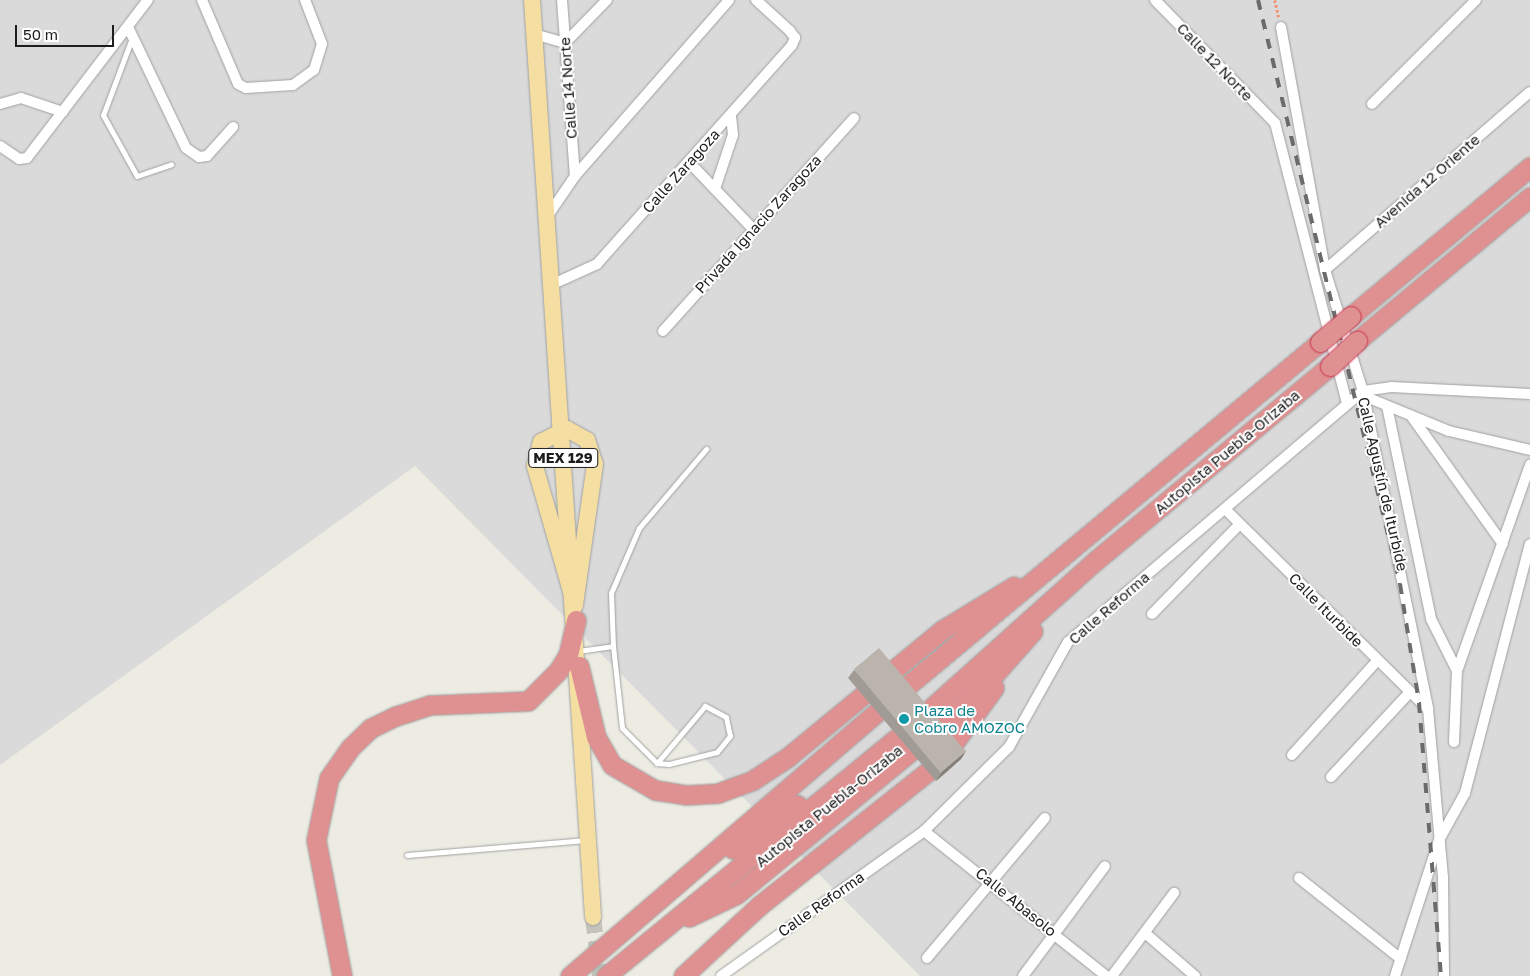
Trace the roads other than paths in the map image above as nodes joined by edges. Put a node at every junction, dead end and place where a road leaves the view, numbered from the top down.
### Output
1 (148, 0) edge
2 (202, 0) edge
3 (305, 0) edge
4 (532, 0) edge
5 (562, 0) edge
6 (607, 0) edge
7 (729, 0) edge
8 (756, 0) edge
9 (1154, 0) edge
10 (1476, 0) edge
11 (128, 27) junction
12 (1281, 27) road end
13 (534, 34) junction
14 (132, 37) junction
15 (565, 43) junction
16 (1530, 92) edge
17 (0, 104) edge
18 (1372, 104) dead end
19 (63, 112) junction
20 (731, 115) junction
21 (854, 118) dead end
22 (233, 128) dead end
23 (0, 146) edge
24 (689, 162) junction
25 (171, 164) dead end
26 (1530, 167) edge
27 (575, 176) junction
28 (715, 189) junction
29 (1530, 197) edge
30 (546, 218) junction
31 (753, 229) junction
32 (1325, 270) junction
33 (551, 285) junction
34 (662, 331) dead end
35 (1363, 394) junction
36 (1530, 394) edge
37 (1347, 404) junction
38 (1387, 406) junction
39 (1411, 416) junction
40 (560, 430) junction
41 (706, 449) dead end
42 (1530, 450) edge
43 (1530, 465) edge
44 (1225, 509) junction
45 (1105, 523) junction
46 (1239, 524) junction
47 (1504, 544) junction
48 (1530, 544) edge
49 (1095, 561) junction
50 (575, 613) junction
51 (1152, 614) dead end
52 (613, 646) junction
53 (578, 659) junction
54 (1377, 661) junction
55 (1457, 671) junction
56 (994, 688) junction
57 (1409, 693) junction
58 (1428, 709) junction
59 (1454, 742) dead end
60 (1292, 756) dead end
61 (657, 762) junction
62 (1331, 777) dead end
63 (1045, 818) dead end
64 (924, 831) junction
65 (589, 840) junction
66 (1439, 840) junction
67 (407, 855) dead end
68 (1106, 866) dead end
69 (690, 872) junction
70 (1299, 878) dead end
71 (991, 881) junction
72 (1174, 893) dead end
73 (737, 894) junction
74 (593, 917) tunnel mouth
75 (659, 931) junction
76 (1145, 934) junction
77 (1057, 935) junction
78 (927, 958) dead end
79 (1400, 958) junction
80 (342, 976) edge
81 (570, 976) edge
82 (606, 976) edge
83 (682, 976) edge
84 (721, 976) edge
85 (1023, 976) edge
86 (1106, 976) edge
87 (1112, 976) edge
88 (1195, 976) edge
89 (1395, 976) edge
90 (1444, 976) edge

1 - 11 street
2 - 3 street
4 - 13 main road, MEX 129
5 - 15 street, Calle 14 Norte
6 - 15 street
7 - 27 street
8 - 20 street, Calle Zaragoza
9 - 37 street, Calle 12 Norte
10 - 18 street
11 - 14 street
11 - 19 street
12 - 32 street, Calle Agustín de Iturbide
13 - 15 street
13 - 30 main road, MEX 129
14 - 22 street
14 - 25 lane
15 - 27 street, Calle 14 Norte
16 - 32 street, Avenida 12 Oriente
17 - 19 street
19 - 23 street
20 - 24 street, Calle Zaragoza
20 - 28 street
21 - 31 street, Privada Ignacio Zaragoza
24 - 28 street
24 - 33 street, Calle Zaragoza
26 - 45 highway, Autopista Puebla-Orizaba, bridge
27 - 30 street
28 - 31 street
29 - 49 highway, Autopista Puebla-Orizaba, bridge
30 - 33 main road, MEX 129
31 - 34 street, Privada Ignacio Zaragoza
32 - 35 street, Calle Agustín de Iturbide
33 - 40 main road, MEX 129
35 - 36 street
35 - 37 street, Calle Reforma
35 - 38 street
35 - 58 street, Calle Agustín de Iturbide
37 - 44 street, Calle Reforma
38 - 39 street
38 - 55 street
39 - 42 street
39 - 47 street
40 - 50 main road, MEX 129
40 - 50 main road
40 - 50 main road
41 - 52 lane
43 - 47 street
44 - 46 street, Calle Iturbide
44 - 64 street, Calle Reforma
45 - 53 highway
45 - 69 highway, Autopista Puebla-Orizaba
45 - 69 highway, Autopista Puebla-Orizaba
46 - 51 street
46 - 54 street, Calle Iturbide
47 - 55 street
48 - 66 street
49 - 56 highway, Autopista Puebla-Orizaba
49 - 73 highway, Autopista Puebla-Orizaba
49 - 75 highway, Autopista Puebla-Orizaba
50 - 53 main road, MEX 129
50 - 80 highway
52 - 53 lane
52 - 61 lane
53 - 65 main road, MEX 129
54 - 57 street, Calle Iturbide
54 - 60 street
55 - 59 street
56 - 73 highway, Autopista Puebla-Orizaba
56 - 83 highway
57 - 58 street, Calle Iturbide
57 - 62 street
58 - 66 street, Calle Agustín de Iturbide
61 - 61 lane
63 - 71 street
64 - 71 street, Calle Abasolo
64 - 84 street, Calle Reforma
65 - 67 lane
65 - 74 main road, MEX 129
66 - 79 street
66 - 90 street, Calle Agustín de Iturbide
68 - 77 street
69 - 81 highway, Autopista Puebla-Orizaba
70 - 79 street
71 - 77 street, Calle Abasolo
71 - 78 street
72 - 76 street
73 - 75 highway, Autopista Puebla-Orizaba
75 - 82 highway, Autopista Puebla-Orizaba
76 - 87 street
76 - 88 street
77 - 85 street
77 - 86 street, Calle Abasolo
79 - 89 street

